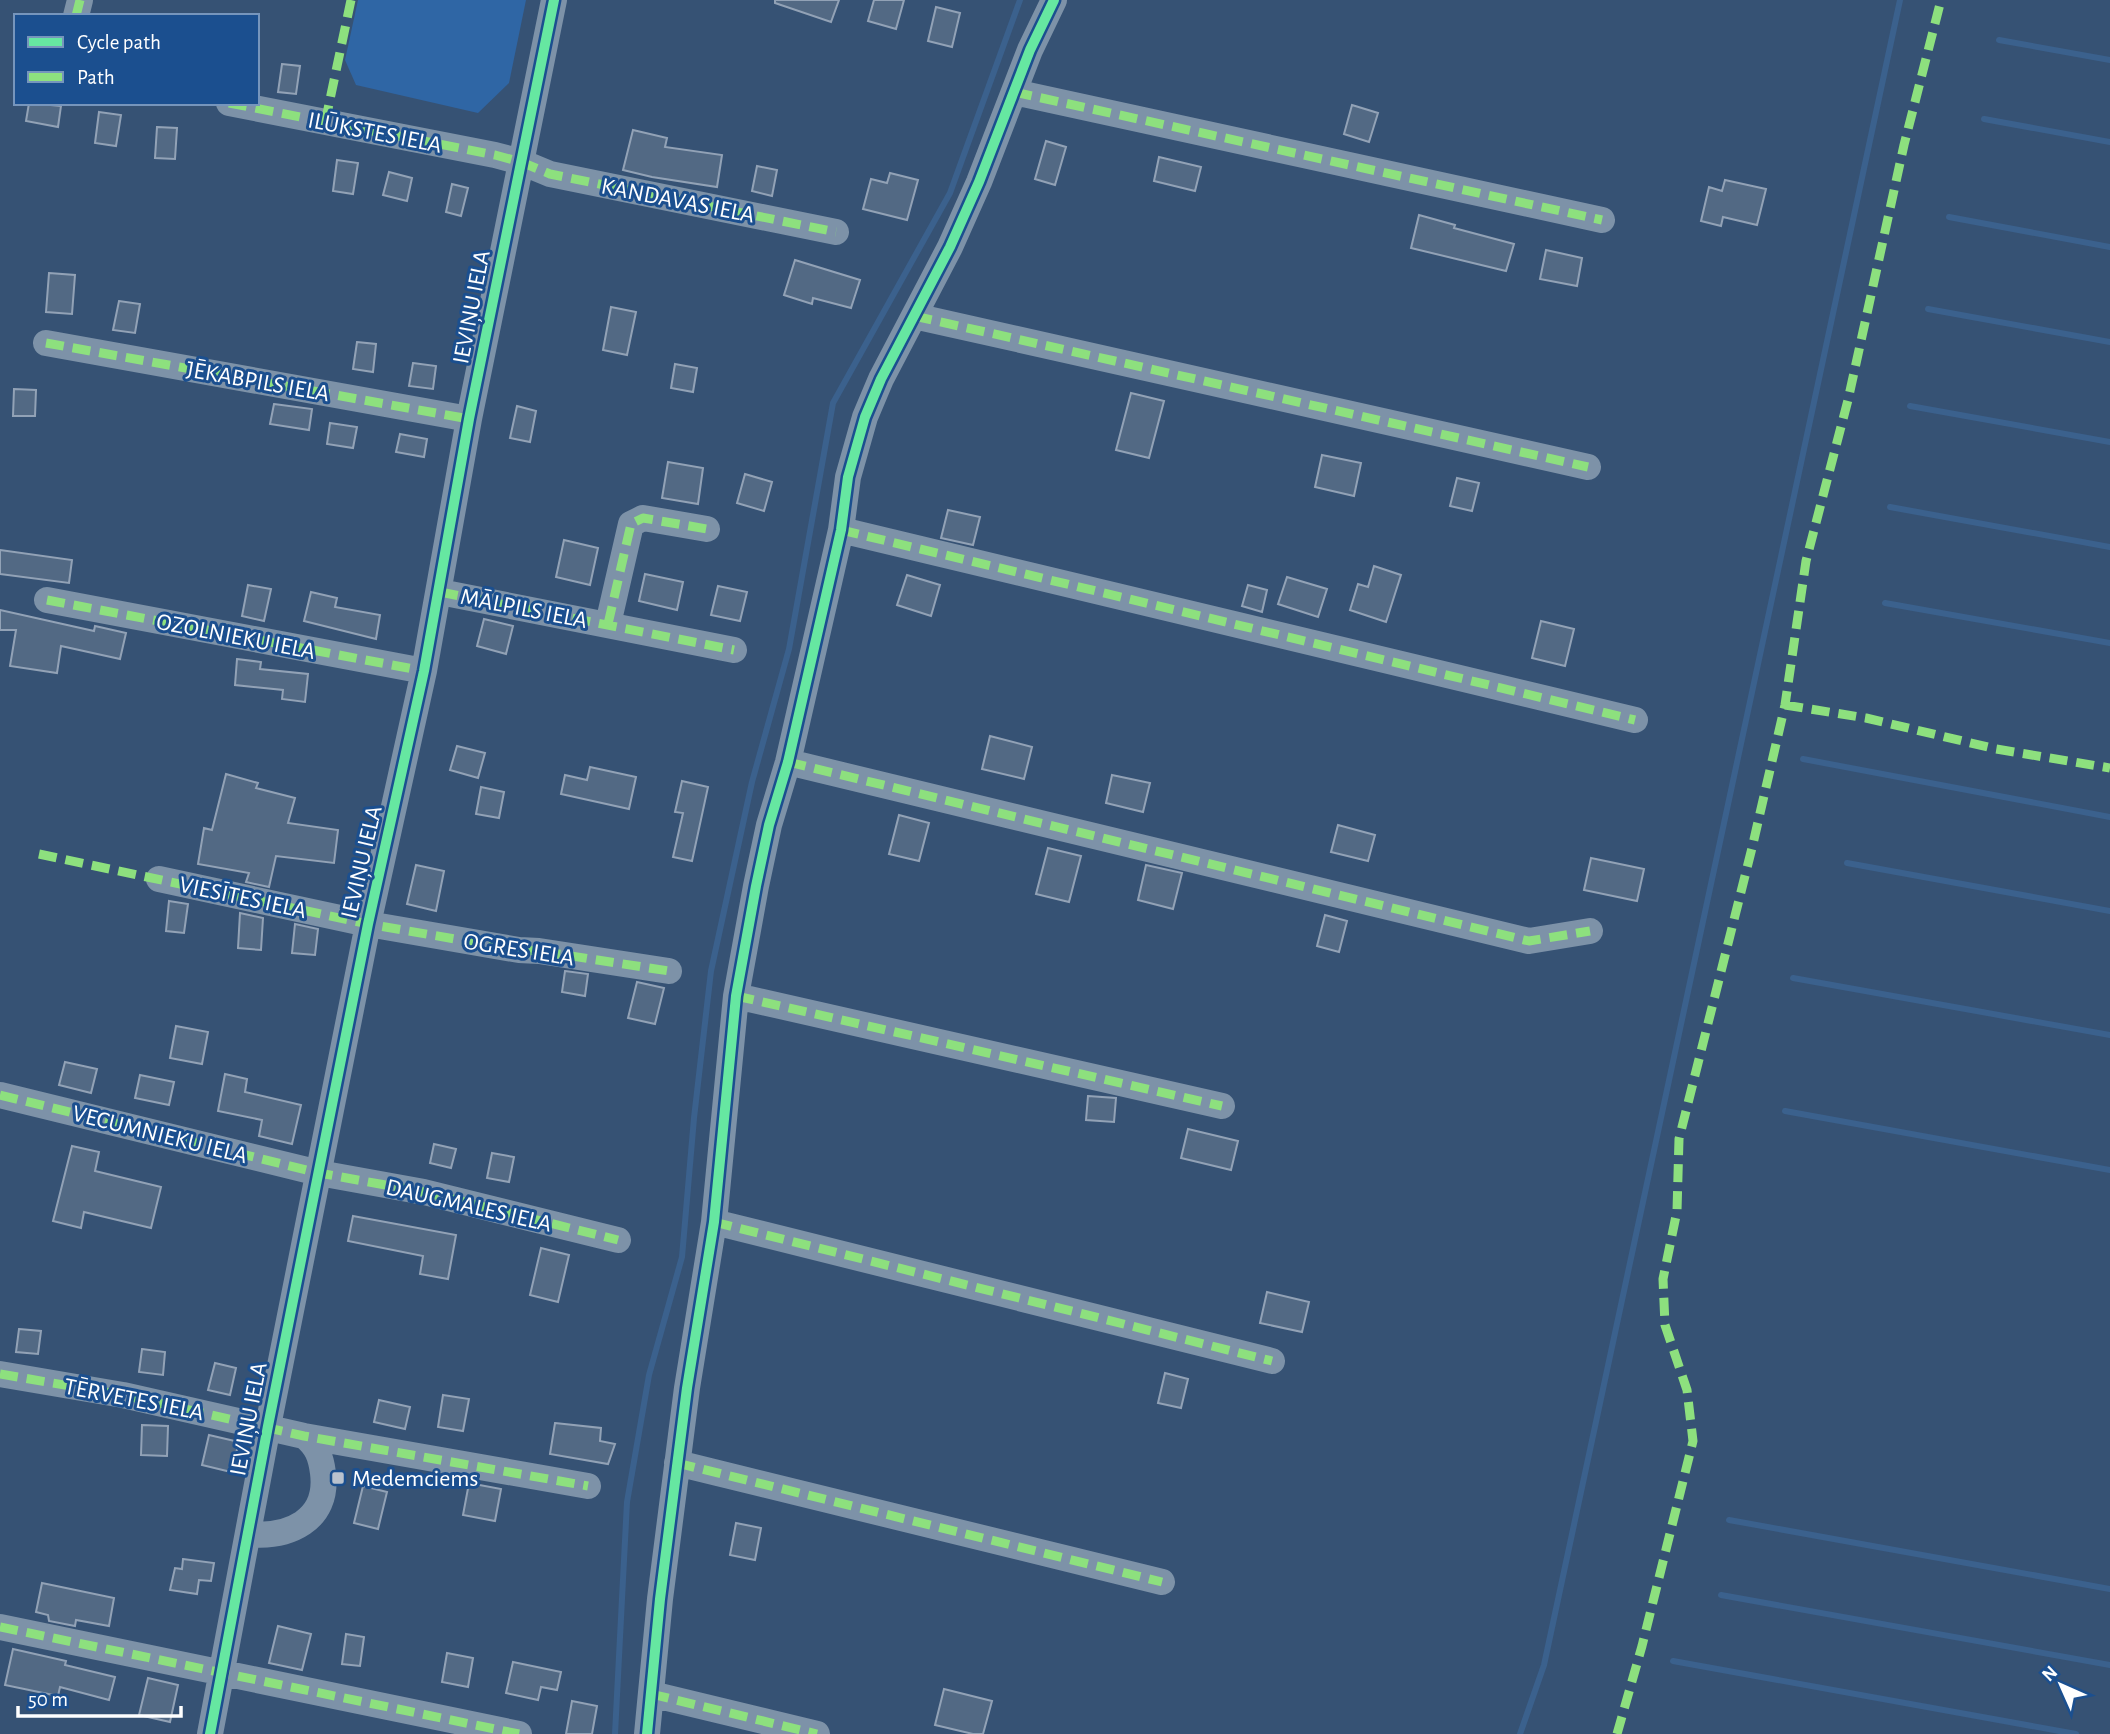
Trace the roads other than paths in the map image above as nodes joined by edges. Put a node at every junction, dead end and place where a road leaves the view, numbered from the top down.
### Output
1 (554, 0) edge
2 (1054, 0) edge
3 (1014, 92) junction
4 (239, 105) edge
5 (522, 162) junction
6 (1602, 220) dead end
7 (836, 232) dead end
8 (914, 316) junction
9 (46, 343) dead end
10 (469, 419) junction
11 (1588, 467) dead end
12 (707, 529) dead end
13 (841, 530) junction
14 (440, 592) junction
15 (47, 600) dead end
16 (608, 624) junction
17 (734, 650) dead end
18 (424, 671) junction
19 (1635, 720) dead end
20 (788, 762) junction
21 (159, 879) dead end
22 (368, 924) junction
23 (1590, 931) dead end
24 (669, 971) dead end
25 (736, 996) junction
26 (0, 1095) edge
27 (1222, 1106) dead end
28 (319, 1173) junction
29 (714, 1222) junction
30 (618, 1240) dead end
31 (1272, 1361) dead end
32 (0, 1374) edge
33 (268, 1426) junction
34 (304, 1436) junction
35 (677, 1463) junction
36 (588, 1486) dead end
37 (248, 1534) junction
38 (1163, 1582) dead end
39 (0, 1627) edge
40 (223, 1672) junction
41 (651, 1694) junction
42 (210, 1734) edge
43 (519, 1734) edge
44 (647, 1734) edge
45 (817, 1734) edge

1 - 5 street, IEVIŅU IELA
2 - 3 street
3 - 6 street
3 - 8 street
4 - 5 street, ILŪKSTES IELA
5 - 7 street, KANDAVAS IELA
5 - 10 street, IEVIŅU IELA
8 - 11 street
8 - 13 street
9 - 10 street, JĒKABPILS IELA
10 - 14 street, IEVIŅU IELA
12 - 16 street, MĀLPILS IELA
13 - 19 street
13 - 20 street
14 - 16 street, MĀLPILS IELA
14 - 18 street, IEVIŅU IELA
15 - 18 street, OZOLNIEKU IELA
16 - 17 street, MĀLPILS IELA
18 - 22 street, IEVIŅU IELA
20 - 23 street
20 - 25 street
21 - 22 street, VIESĪTES IELA
22 - 24 street, OGRES IELA
22 - 28 street, IEVIŅU IELA
25 - 27 street
25 - 29 street
26 - 28 street, VECUMNIEKU IELA
28 - 30 street, DAUGMALES IELA
28 - 33 street, IEVIŅU IELA
29 - 31 street
29 - 35 street
32 - 33 street, TĒRVETES IELA
33 - 34 street, TĒRVETES IELA
33 - 37 street, IEVIŅU IELA
34 - 36 street, TĒRVETES IELA
34 - 37 street
35 - 38 street
35 - 41 street
37 - 40 street, IEVIŅU IELA
39 - 40 street
40 - 42 street, IEVIŅU IELA
40 - 43 street
41 - 44 street
41 - 45 street

